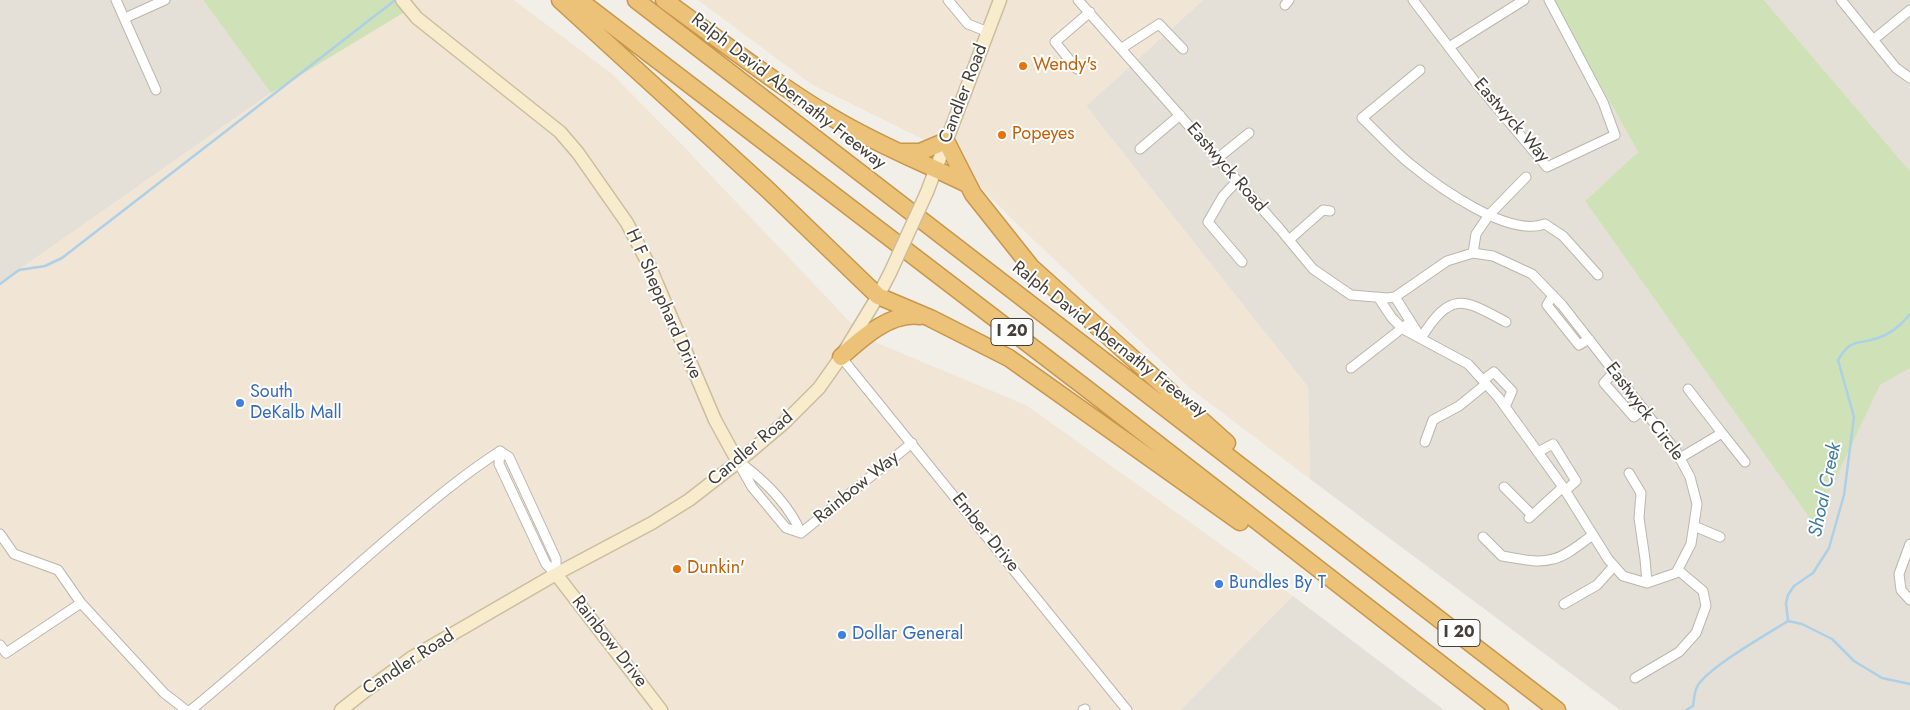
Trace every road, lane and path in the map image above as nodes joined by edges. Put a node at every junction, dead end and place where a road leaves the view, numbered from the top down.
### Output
1 (116, 0) edge
2 (165, 0) edge
3 (402, 0) edge
4 (560, 0) edge
5 (580, 0) edge
6 (636, 0) edge
7 (664, 0) edge
8 (948, 0) edge
9 (1000, 0) edge
10 (1078, 0) edge
11 (1413, 0) edge
12 (1524, 0) edge
13 (1550, 0) edge
14 (1841, 0) edge
15 (1910, 10) edge
16 (1090, 12) junction
17 (125, 18) junction
18 (988, 32) junction
19 (1873, 40) junction
20 (1449, 47) junction
21 (1122, 48) junction
22 (1183, 50) dead end
23 (1077, 69) dead end
24 (1420, 70) dead end
25 (1910, 78) edge
26 (156, 90) dead end
27 (1180, 115) junction
28 (1249, 133) dead end
29 (946, 141) junction
30 (1140, 149) dead end
31 (899, 152) junction
32 (1218, 158) junction
33 (935, 168) junction
34 (1526, 177) dead end
35 (1237, 181) junction
36 (967, 184) junction
37 (1330, 211) dead end
38 (1489, 215) junction
39 (1289, 240) junction
40 (1473, 253) junction
41 (1242, 262) dead end
42 (1598, 275) dead end
43 (878, 296) junction
44 (1378, 297) junction
45 (1395, 297) junction
46 (930, 318) junction
47 (1410, 322) junction
48 (1506, 322) dead end
49 (1403, 329) junction
50 (1421, 338) junction
51 (841, 358) junction
52 (1351, 368) dead end
53 (1614, 372) junction
54 (1484, 382) junction
55 (1688, 390) dead end
56 (1505, 406) junction
57 (1643, 409) junction
58 (1722, 433) junction
59 (1425, 442) dead end
60 (912, 443) junction
61 (1538, 452) junction
62 (1680, 458) junction
63 (738, 462) junction
64 (1745, 462) dead end
65 (1629, 473) dead end
66 (1504, 487) dead end
67 (1564, 489) junction
68 (1694, 526) junction
69 (801, 533) junction
70 (0, 534) edge
71 (1593, 535) junction
72 (1483, 537) dead end
73 (1720, 537) dead end
74 (1910, 544) edge
75 (1360, 557) junction
76 (1614, 566) junction
77 (1678, 570) junction
78 (556, 574) junction
79 (1646, 583) junction
80 (1910, 600) edge
81 (81, 603) junction
82 (1564, 604) dead end
83 (0, 645) edge
84 (1443, 666) junction
85 (1635, 678) dead end
86 (186, 710) edge
87 (191, 710) edge
88 (341, 710) edge
89 (662, 710) edge
90 (1127, 710) edge
91 (1500, 710) edge
92 (1558, 710) edge

1 - 17 street
2 - 17 street
3 - 63 main road, H F Shepphard Drive
4 - 43 highway
5 - 84 highway, I 20
6 - 75 highway, Ralph David Abernathy Freeway / I 20
7 - 31 highway
8 - 18 street, Candler Road
9 - 18 main road, Candler Road
10 - 16 street, Eastwyck Road
11 - 20 street, Eastwyck Way
12 - 20 street
13 - 20 street, Eastwyck Way
14 - 19 street
15 - 19 street
16 - 21 street, Eastwyck Road
16 - 23 street
17 - 26 street
18 - 29 main road, Candler Road
19 - 25 street
21 - 22 street
21 - 27 street, Eastwyck Road
24 - 38 street
27 - 30 street
27 - 32 street, Eastwyck Road
28 - 32 street
29 - 31 highway
29 - 33 main road, Candler Road
29 - 36 highway
31 - 33 highway
32 - 35 street, Eastwyck Road
33 - 36 highway
33 - 43 main road, Candler Road, bridge
34 - 38 street, Eastwyck Way
35 - 39 street, Eastwyck Road
35 - 41 street
36 - 75 highway
37 - 39 street
38 - 40 street, Eastwyck Way
38 - 42 street
39 - 44 street, Eastwyck Road
40 - 45 street
40 - 53 street, Eastwyck Circle
43 - 46 highway
43 - 51 main road, Candler Road
44 - 45 street, Eastwyck Road
44 - 49 street
45 - 47 street
46 - 51 highway
46 - 84 highway
47 - 49 street
47 - 50 street
48 - 50 street
49 - 50 street
49 - 52 street
50 - 54 street
51 - 60 street, Ember Drive
51 - 63 main road, Candler Road
53 - 57 street, Eastwyck Circle
53 - 57 street
54 - 56 street
54 - 56 street
54 - 59 street
55 - 58 street
56 - 61 street
57 - 62 street, Eastwyck Circle
58 - 62 street
58 - 64 street
60 - 69 street, Rainbow Way
60 - 90 street, Ember Drive
61 - 67 street
61 - 67 street
62 - 68 street, Eastwyck Circle
63 - 69 street, Rainbow Way
63 - 69 street, Rainbow Way
63 - 78 main road, Candler Road
65 - 79 street
66 - 67 street
67 - 71 street
68 - 73 street
68 - 77 street, Eastwyck Circle
70 - 81 street
71 - 72 street
71 - 76 street
74 - 80 street
75 - 92 highway, Ralph David Abernathy Freeway / I 20
76 - 79 street
76 - 82 street
77 - 79 street
77 - 85 street
78 - 87 street
78 - 88 main road, Candler Road
78 - 89 main road, Rainbow Drive
81 - 83 street
81 - 86 street
84 - 91 highway, I 20

